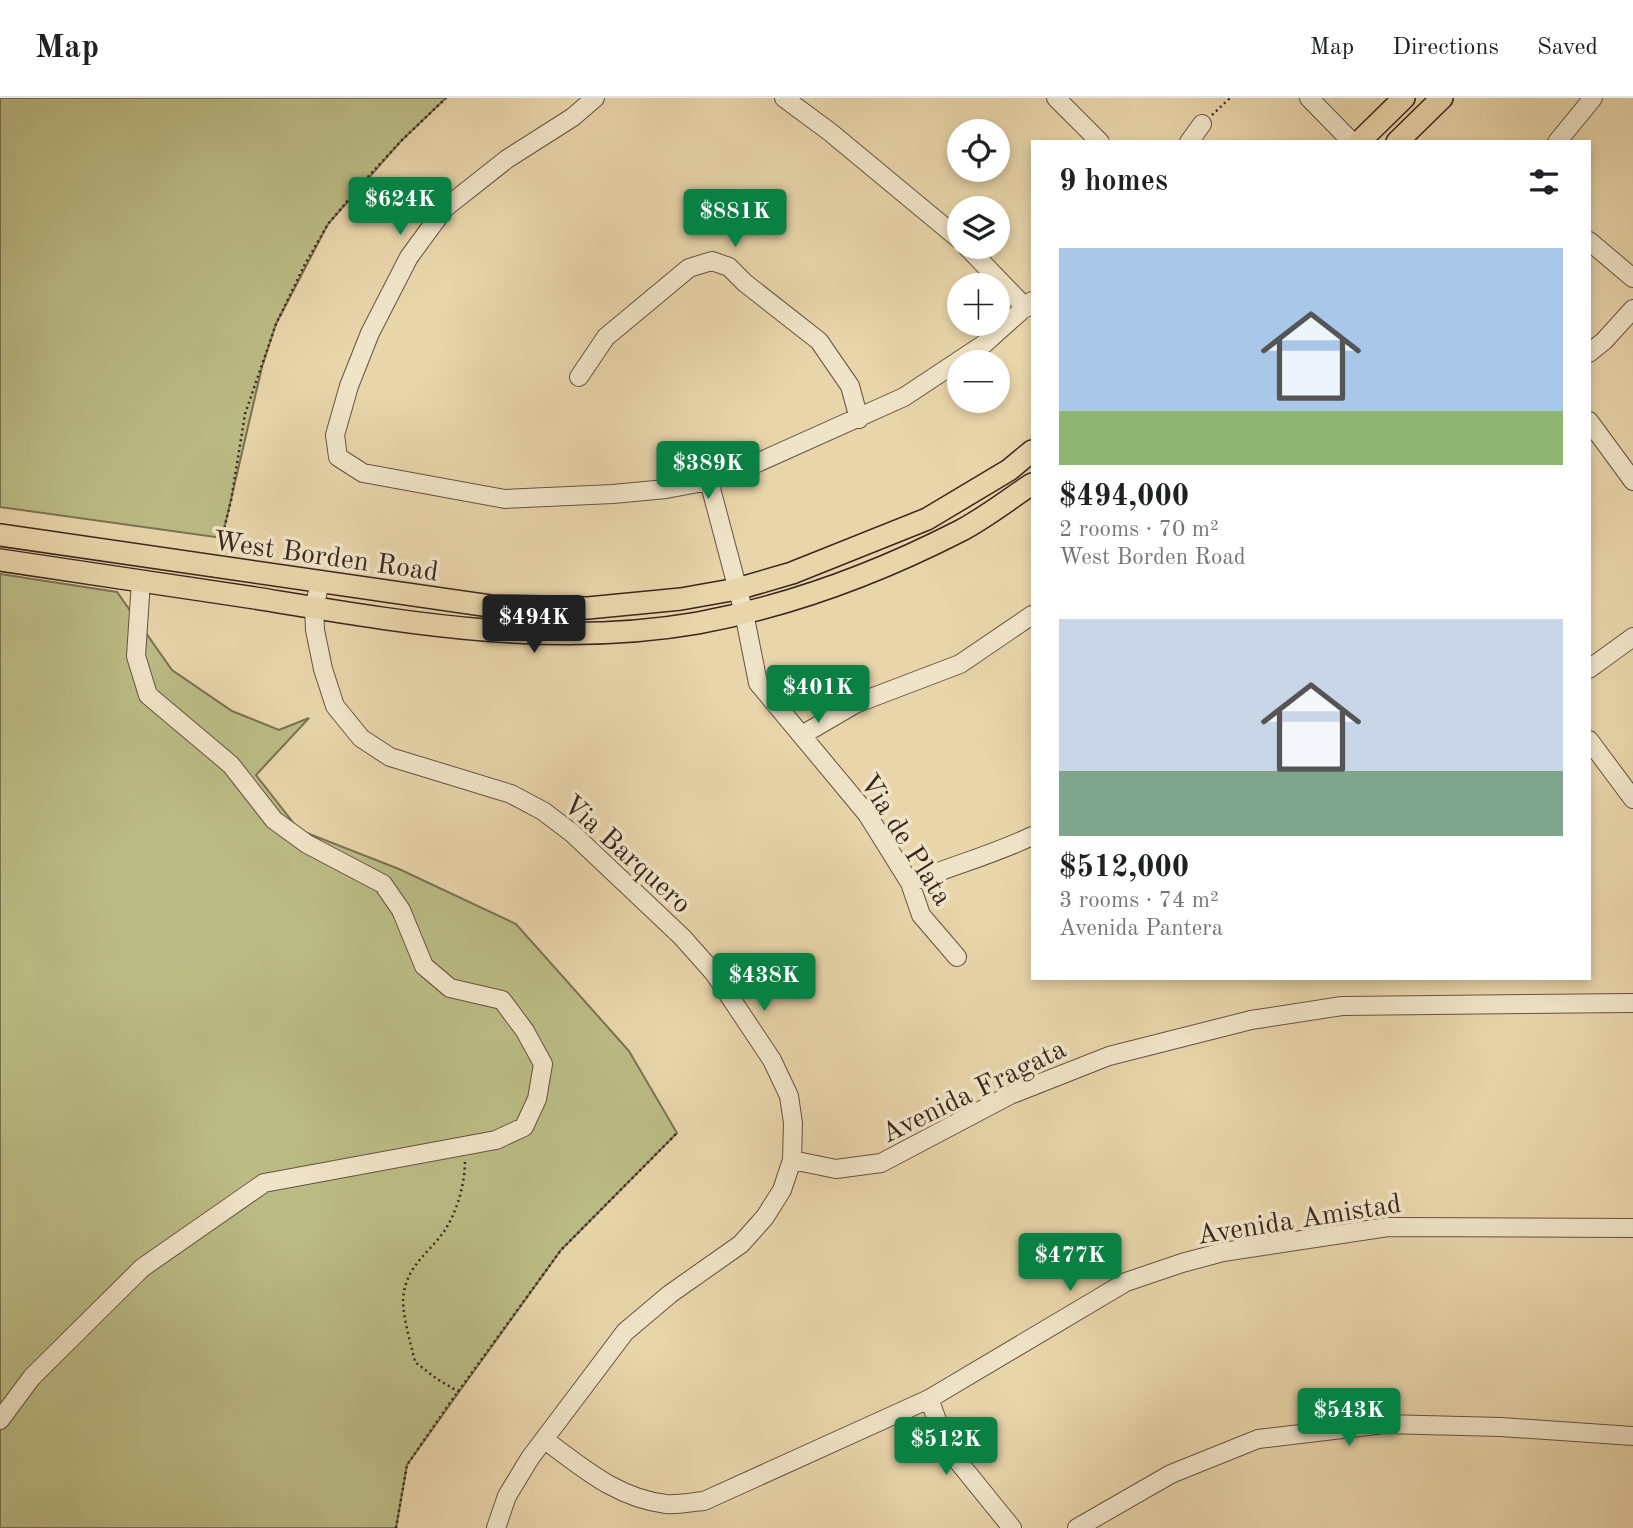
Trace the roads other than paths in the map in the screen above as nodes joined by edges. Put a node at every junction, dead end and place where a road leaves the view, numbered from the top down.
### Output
1 (595, 98) edge
2 (784, 98) edge
3 (1056, 98) edge
4 (1309, 98) edge
5 (1404, 98) edge
6 (1442, 98) edge
7 (1593, 98) edge
8 (1202, 124) road end
9 (1098, 140) edge
10 (1190, 140) edge
11 (1350, 140) edge
12 (1361, 140) edge
13 (1399, 140) edge
14 (1559, 140) edge
15 (947, 229) edge
16 (1591, 244) edge
17 (980, 259) edge
18 (1633, 278) edge
19 (1029, 304) edge
20 (1633, 309) edge
21 (1591, 351) edge
22 (579, 377) dead end
23 (859, 419) junction
24 (1591, 424) edge
25 (1031, 452) edge
26 (709, 481) junction
27 (1633, 481) edge
28 (1031, 485) edge
29 (0, 535) edge
30 (0, 560) edge
31 (141, 581) junction
32 (320, 583) junction
33 (737, 589) junction
34 (314, 608) junction
35 (744, 613) junction
36 (1031, 616) edge
37 (1633, 637) edge
38 (1591, 668) edge
39 (802, 735) junction
40 (1591, 743) edge
41 (1633, 799) edge
42 (1031, 836) edge
43 (910, 884) junction
44 (957, 957) dead end
45 (1633, 1003) edge
46 (792, 1160) junction
47 (1633, 1228) edge
48 (929, 1399) junction
49 (0, 1420) edge
50 (1633, 1436) edge
51 (545, 1440) junction
52 (496, 1528) edge
53 (1012, 1528) edge
54 (1077, 1528) edge

1 - 26 street
2 - 15 street
3 - 9 street
4 - 11 street
5 - 12 main road
6 - 13 main road
7 - 14 street
8 - 10 street
16 - 18 street
17 - 19 street
19 - 23 street
20 - 21 street
22 - 23 street
23 - 26 street
24 - 27 street
25 - 33 main road, West Borden Road
26 - 33 street, Via de Plata
28 - 35 main road, West Borden Road
29 - 32 main road, West Borden Road
30 - 31 main road, West Borden Road
31 - 34 main road, West Borden Road
31 - 49 street
32 - 33 main road, West Borden Road
32 - 34 street, Via Barquero
33 - 35 street, Via de Plata
34 - 35 main road, West Borden Road
34 - 46 street, Via Barquero
35 - 39 street, Via de Plata
36 - 39 street
37 - 38 street
39 - 43 street, Via de Plata
40 - 41 street
42 - 43 street
43 - 44 street, Via de Plata
45 - 46 street, Avenida Fragata
46 - 51 street, Via Barquero
47 - 48 street, Avenida Amistad
48 - 51 street, Avenida Amistad
48 - 53 street
50 - 54 street
51 - 52 street, Via Barquero

